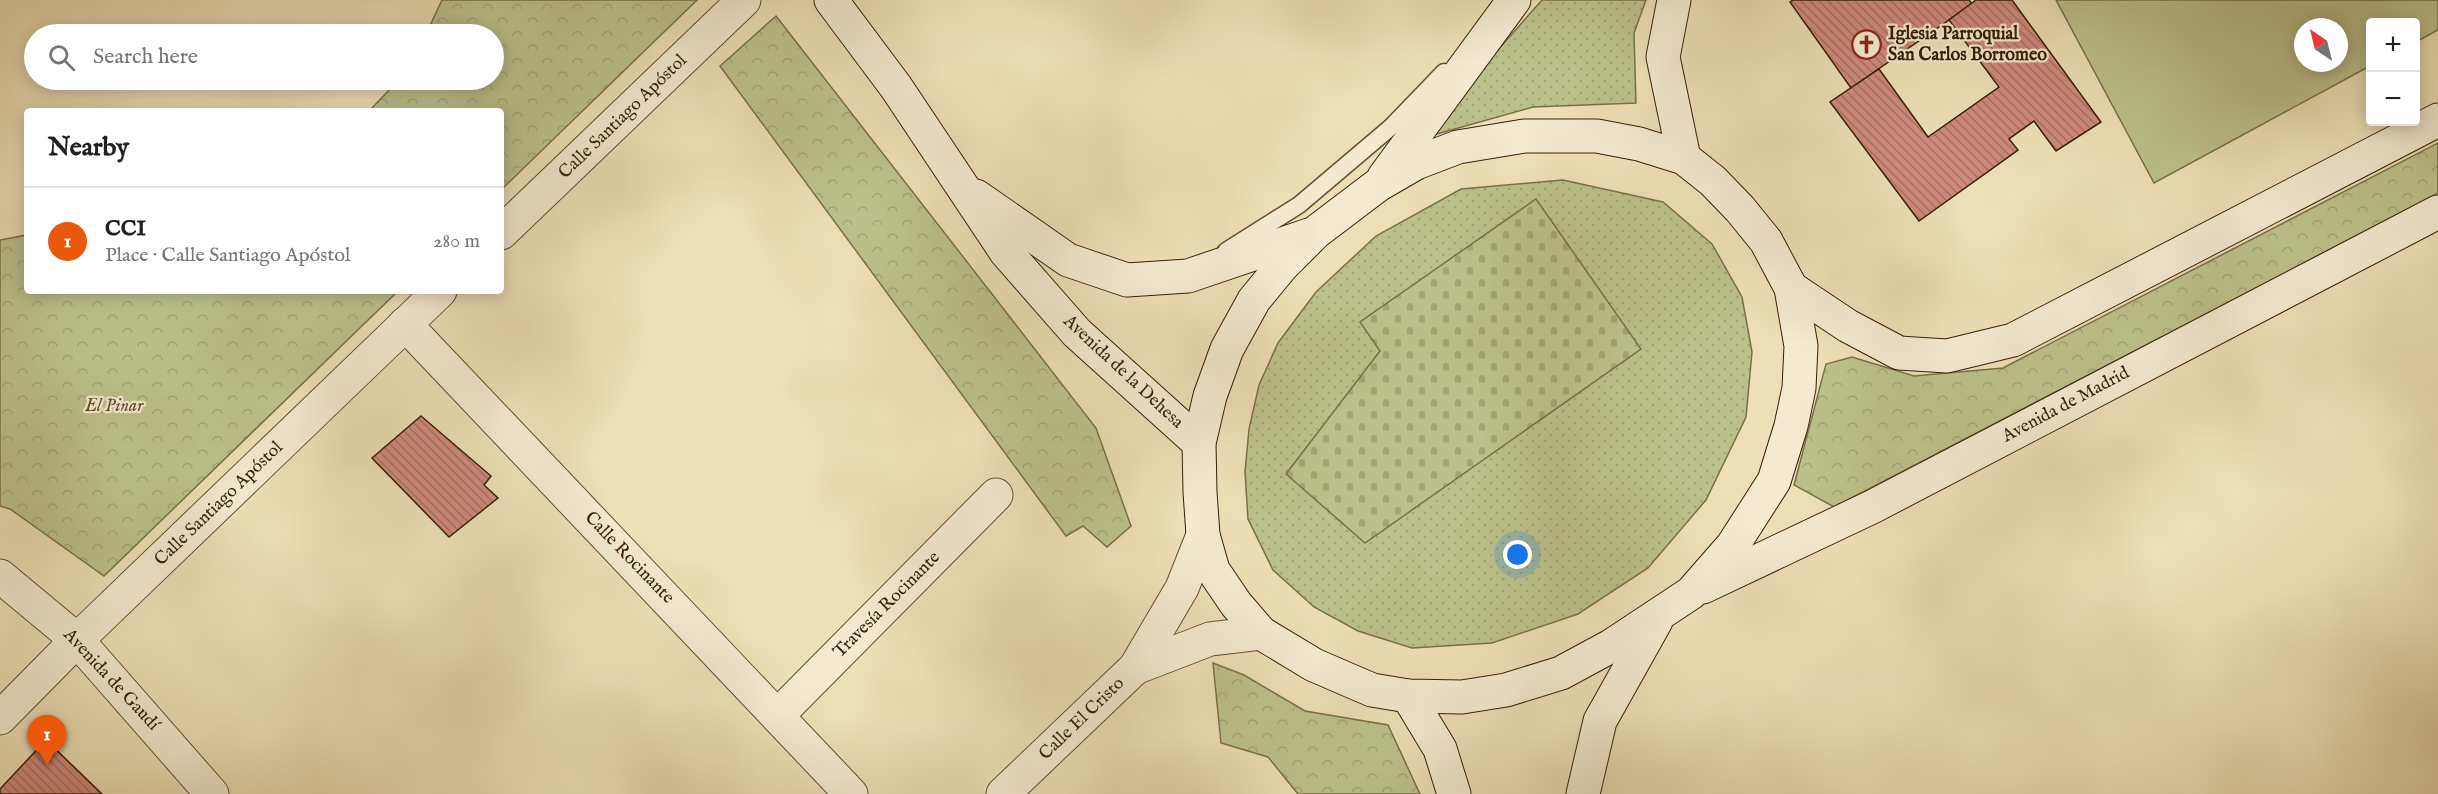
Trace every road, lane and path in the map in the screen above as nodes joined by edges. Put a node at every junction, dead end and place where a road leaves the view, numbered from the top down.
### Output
1 (744, 0) edge
2 (831, 0) edge
3 (1514, 0) edge
4 (1674, 0) edge
5 (2438, 120) edge
6 (1684, 158) junction
7 (1378, 184) junction
8 (962, 186) junction
9 (2438, 212) edge
10 (504, 230) edge
11 (1316, 232) junction
12 (1188, 276) junction
13 (1791, 288) junction
14 (437, 294) edge
15 (405, 324) junction
16 (1199, 443) junction
17 (996, 495) dead end
18 (1203, 535) junction
19 (0, 576) edge
20 (1691, 593) junction
21 (1659, 616) junction
22 (1261, 633) junction
23 (77, 640) junction
24 (1135, 668) junction
25 (1408, 696) junction
26 (778, 715) junction
27 (0, 718) edge
28 (212, 794) edge
29 (851, 794) edge
30 (1003, 794) edge
31 (1455, 794) edge
32 (1582, 794) edge

1 - 10 street, Calle Santiago Apóstol
2 - 8 street, Avenida de la Dehesa
3 - 7 street
3 - 12 lane
4 - 6 street
5 - 13 street
6 - 7 street
6 - 13 street
7 - 11 street
8 - 12 street, Avenida de la Dehesa
8 - 16 street, Avenida de la Dehesa
9 - 20 street, Avenida de Madrid
11 - 12 street, Avenida de la Dehesa
11 - 16 street
13 - 20 street
14 - 15 street, Calle Santiago Apóstol
15 - 23 street, Calle Santiago Apóstol
15 - 26 street, Calle Rocinante
16 - 18 street
17 - 26 street, Travesía Rocinante
18 - 22 street
18 - 24 street, Calle El Cristo
19 - 23 street, Avenida de Gaudí
20 - 21 street
21 - 25 street
21 - 32 street
22 - 24 street, Calle El Cristo
22 - 25 street
23 - 27 street, Calle Santiago Apóstol
23 - 28 street, Avenida de Gaudí
24 - 30 street, Calle El Cristo
25 - 31 street
26 - 29 street, Calle Rocinante

